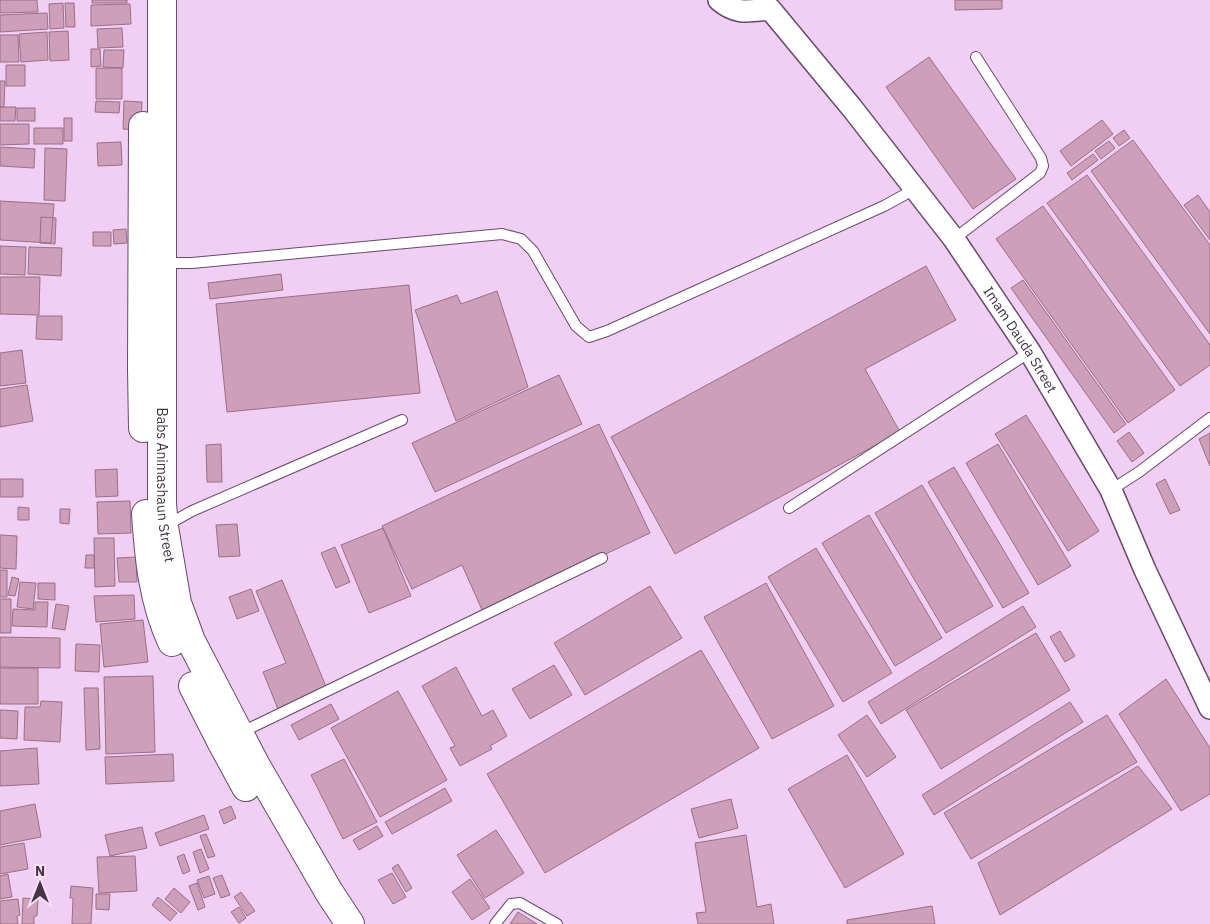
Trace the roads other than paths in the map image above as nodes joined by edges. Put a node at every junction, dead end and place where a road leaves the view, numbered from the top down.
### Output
1 (144, 0) edge
2 (162, 0) edge
3 (719, 0) edge
4 (776, 4) edge
5 (976, 57) dead end
6 (915, 189) junction
7 (954, 239) junction
8 (163, 262) junction
9 (152, 309) junction
10 (1030, 352) junction
11 (1210, 418) edge
12 (402, 420) dead end
13 (1111, 490) junction
14 (788, 508) dead end
15 (164, 527) junction
16 (602, 558) dead end
17 (1210, 708) edge
18 (239, 734) junction
19 (327, 924) edge
20 (350, 924) edge
21 (495, 924) edge
22 (557, 924) edge

1 - 9 main road, Babs Animashaun Street
2 - 8 main road, Babs Animashaun Street
3 - 4 street, Imam Dauda Street
4 - 6 street, Imam Dauda Street
5 - 7 lane
6 - 7 street, Imam Dauda Street
6 - 8 lane
7 - 10 street, Imam Dauda Street
8 - 9 main road, Babs Animashaun Street
9 - 15 main road, Babs Animashaun Street
9 - 19 main road, Babs Animashaun Street
10 - 13 street, Imam Dauda Street
10 - 14 lane
11 - 13 lane
12 - 15 lane
13 - 17 street, Imam Dauda Street
15 - 18 main road, Babs Animashaun Street
16 - 18 lane
18 - 20 main road, Babs Animashaun Street
21 - 22 lane

